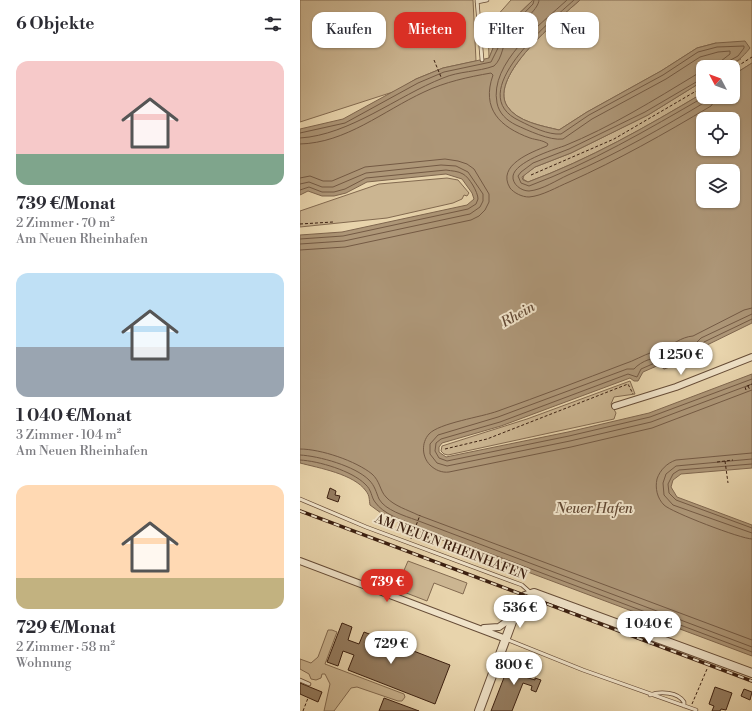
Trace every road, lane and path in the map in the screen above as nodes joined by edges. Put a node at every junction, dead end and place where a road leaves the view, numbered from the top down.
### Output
1 (487, 0) edge
2 (477, 1) edge
3 (752, 58) edge
4 (434, 60) dead end
5 (482, 60) dead end
6 (740, 65) edge
7 (442, 77) dead end
8 (696, 91) edge
9 (531, 175) dead end
10 (333, 222) dead end
11 (300, 224) edge
12 (752, 358) edge
13 (752, 384) edge
14 (748, 386) junction
15 (752, 388) edge
16 (746, 390) dead end
17 (750, 390) dead end
18 (636, 400) junction
19 (615, 406) dead end
20 (445, 449) dead end
21 (733, 460) dead end
22 (725, 461) junction
23 (717, 462) dead end
24 (728, 483) dead end
25 (300, 499) edge
26 (420, 515) dead end
27 (411, 538) dead end
28 (300, 561) edge
29 (380, 572) dead end
30 (374, 588) junction
31 (531, 593) junction
32 (516, 614) junction
33 (480, 628) junction
34 (506, 638) junction
35 (707, 669) dead end
36 (752, 673) edge
37 (300, 680) edge
38 (309, 684) dead end
39 (650, 695) junction
40 (308, 698) dead end
41 (684, 706) junction
42 (691, 709) junction
43 (696, 710) edge
44 (303, 711) edge
45 (479, 711) edge

1 - 2 lane
2 - 5 lane
3 - 6 path
4 - 7 path
8 - 9 path
10 - 11 path
12 - 18 street
13 - 14 path
13 - 15 path
14 - 16 path
14 - 17 path
18 - 19 street
18 - 20 path
21 - 22 path
22 - 23 path
22 - 24 path
25 - 31 lane, AM NEUEN RHEINHAFEN
26 - 27 path
28 - 30 street
29 - 30 path
30 - 33 street
31 - 32 street
31 - 36 street, AM NEUEN RHEINHAFEN
32 - 33 street
32 - 34 street
33 - 34 street
34 - 39 lane
34 - 45 street
35 - 42 path
37 - 38 lane
39 - 41 lane
39 - 41 lane
40 - 44 path
41 - 42 lane
42 - 43 lane

